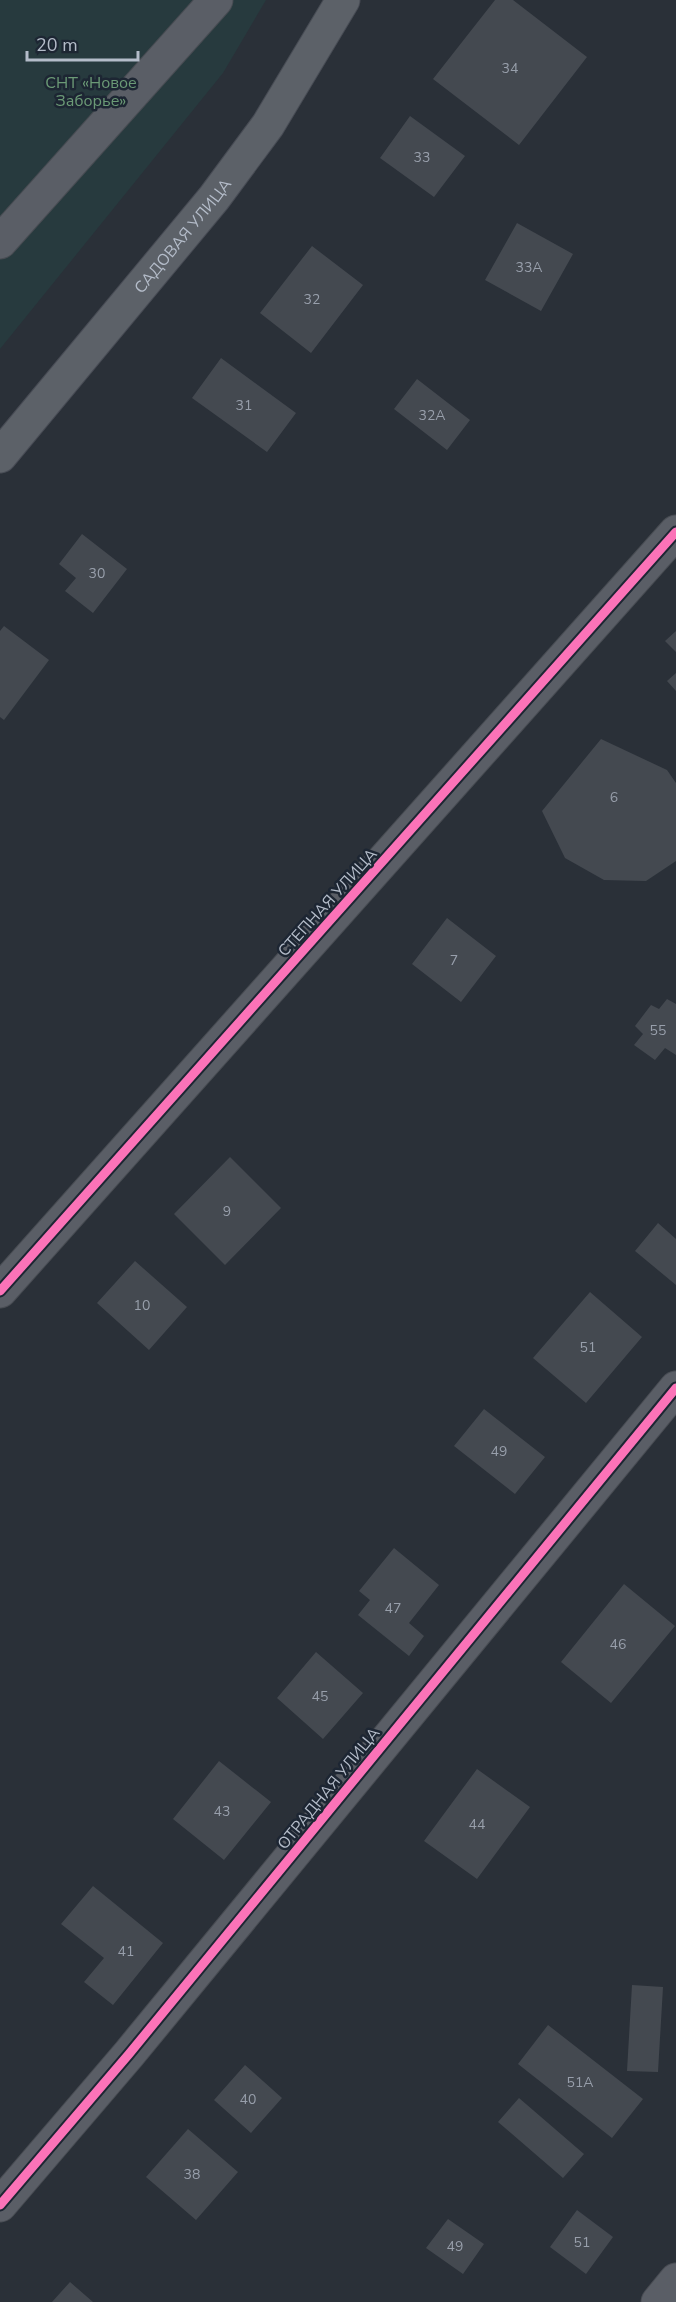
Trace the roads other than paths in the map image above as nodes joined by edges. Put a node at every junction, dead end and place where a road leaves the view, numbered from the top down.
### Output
1 (216, 0) edge
2 (343, 0) edge
3 (0, 242) edge
4 (0, 456) edge
5 (676, 532) edge
6 (0, 1291) edge
7 (676, 1388) edge
8 (0, 2205) edge
9 (676, 2280) edge
10 (658, 2302) edge

1 - 3 street
2 - 4 main road, САДОВАЯ УЛИЦА
5 - 6 street, СТЕПНАЯ УЛИЦА
7 - 8 street, ОТРАДНАЯ УЛИЦА
9 - 10 street

